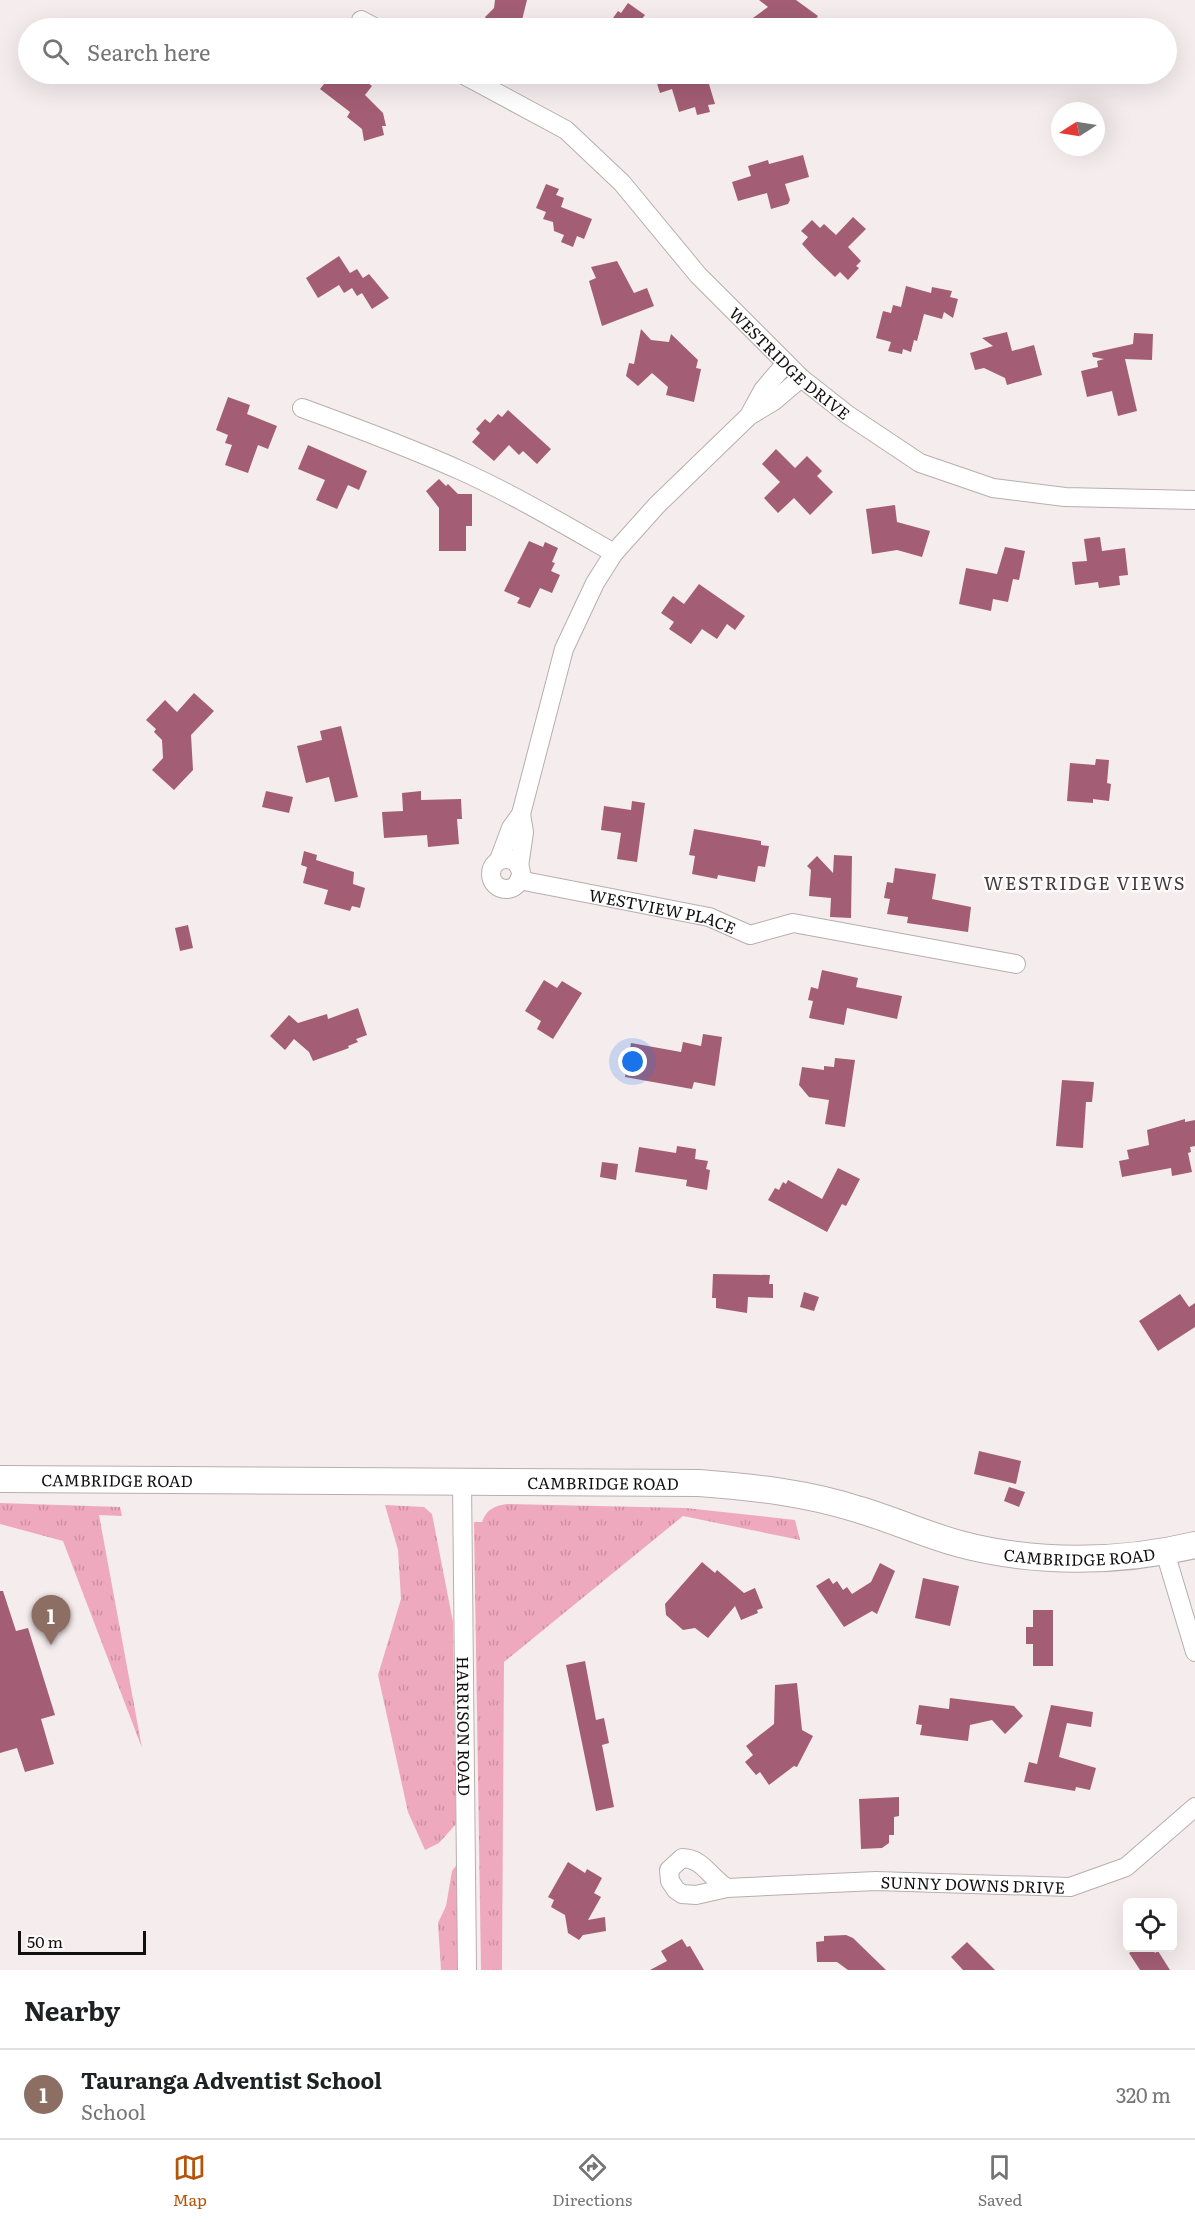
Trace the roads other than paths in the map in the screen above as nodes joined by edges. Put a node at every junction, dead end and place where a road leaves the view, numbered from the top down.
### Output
1 (481, 84) edge
2 (786, 363) junction
3 (801, 378) junction
4 (302, 408) dead end
5 (749, 416) junction
6 (1195, 500) edge
7 (614, 553) junction
8 (521, 814) junction
9 (499, 860) junction
10 (519, 874) junction
11 (1016, 964) dead end
12 (0, 1479) edge
13 (462, 1480) junction
14 (1195, 1545) edge
15 (1165, 1552) junction
16 (1195, 1652) edge
17 (1195, 1807) edge
18 (727, 1888) dead end
19 (467, 1970) edge

1 - 2 street, WESTRIDGE DRIVE
2 - 3 street, WESTRIDGE DRIVE
2 - 5 street
3 - 5 street
3 - 6 street, WESTRIDGE DRIVE
4 - 7 street
5 - 7 street
7 - 8 street
8 - 9 street
8 - 10 street
9 - 10 street
9 - 10 street
10 - 11 street, WESTVIEW PLACE
12 - 13 main road, CAMBRIDGE ROAD
13 - 15 main road, CAMBRIDGE ROAD
13 - 19 street, HARRISON ROAD
14 - 15 main road, CAMBRIDGE ROAD
15 - 16 street
17 - 18 street, SUNNY DOWNS DRIVE

